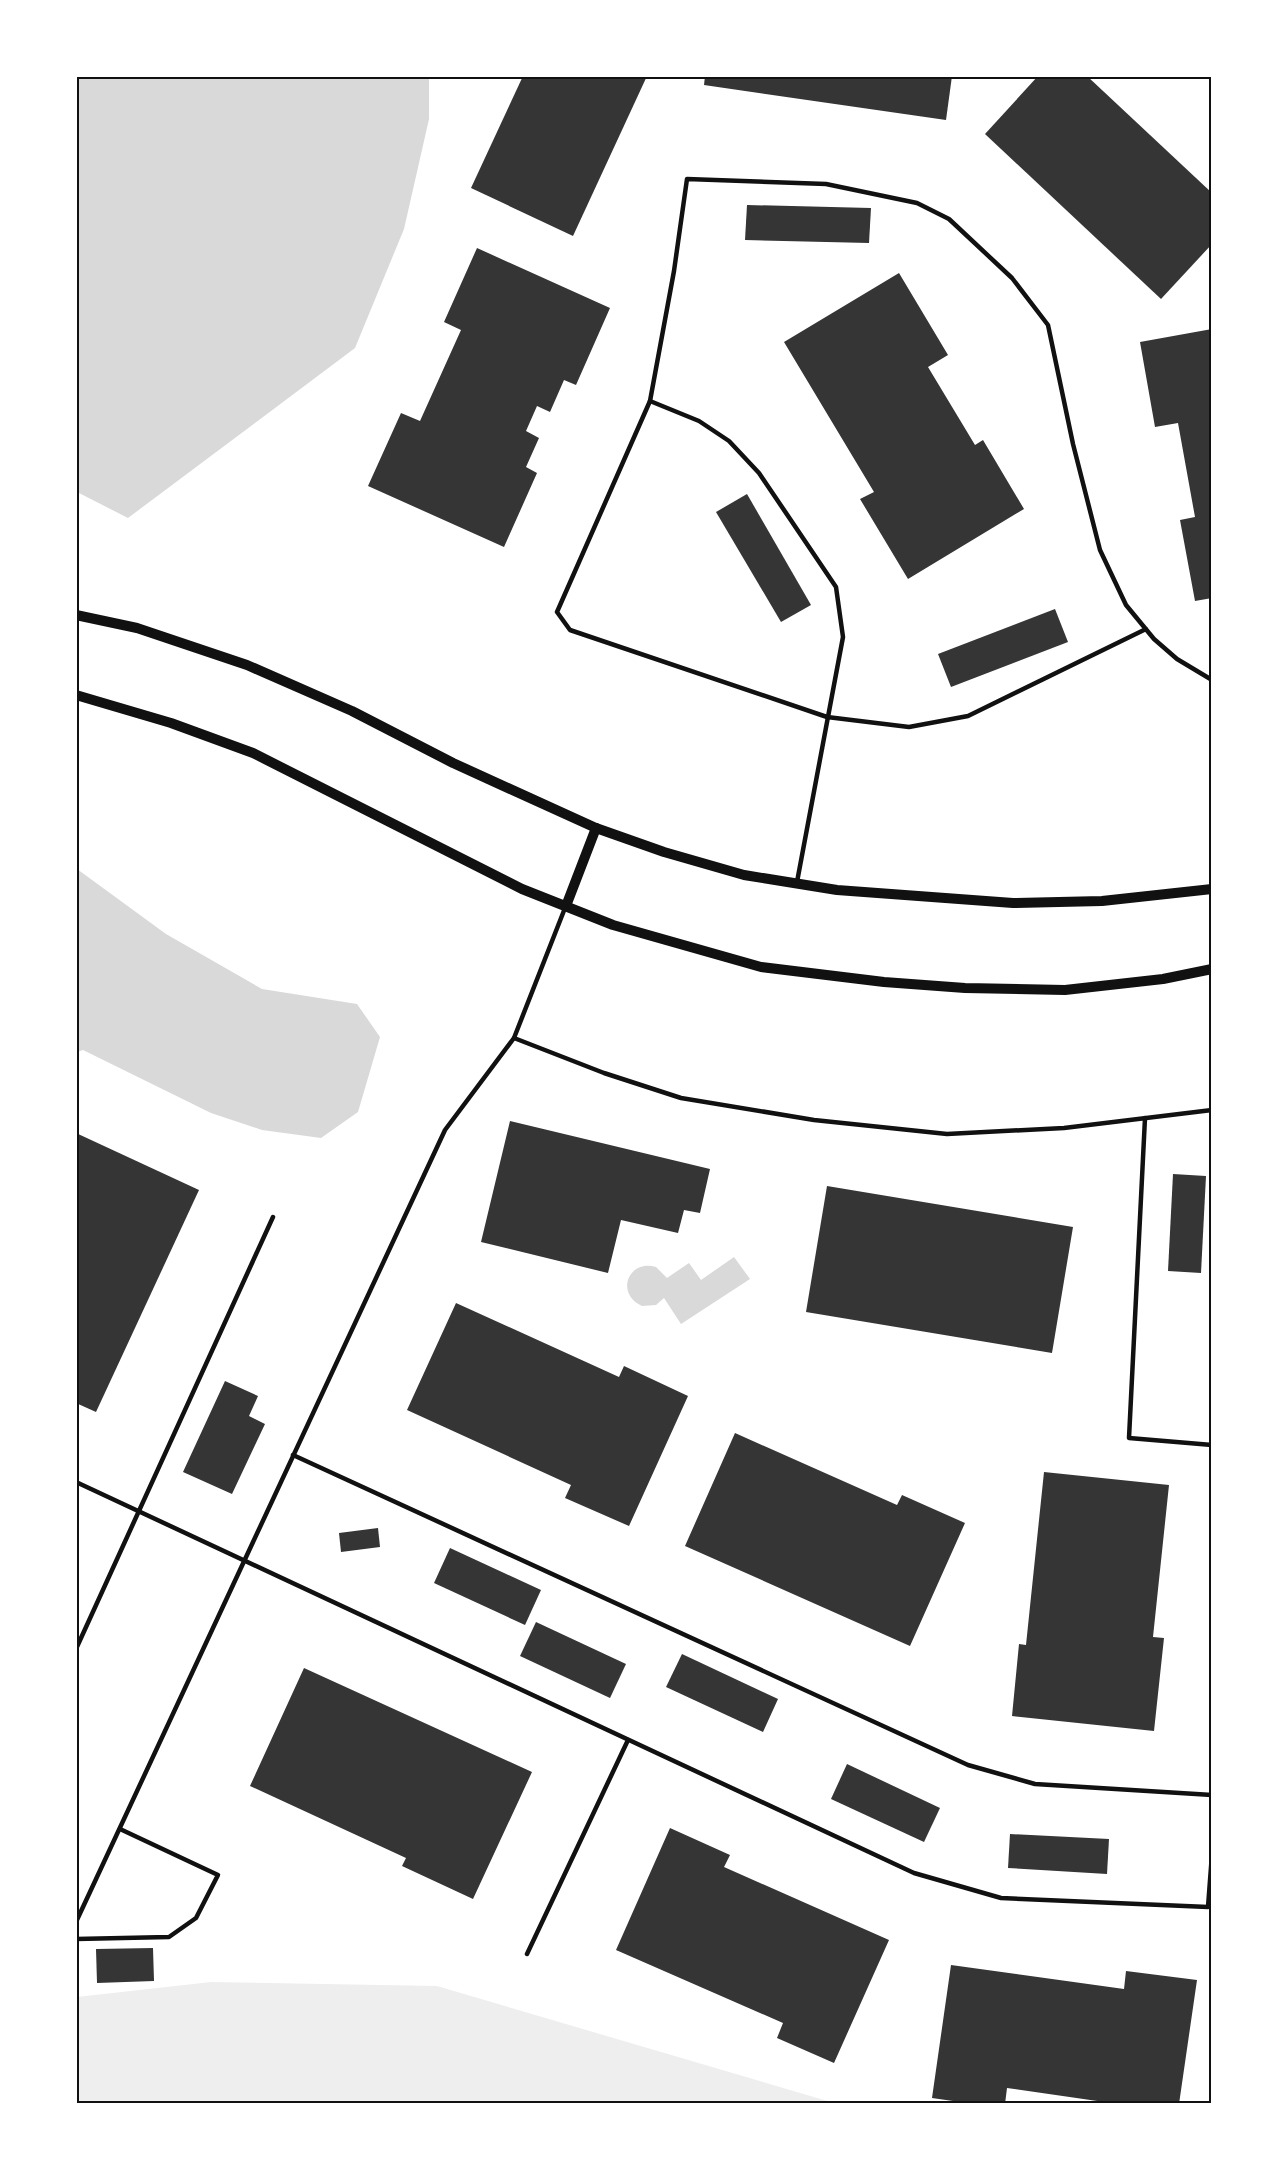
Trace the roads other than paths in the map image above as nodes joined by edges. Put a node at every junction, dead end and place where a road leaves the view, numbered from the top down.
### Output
1 (650, 401) junction
2 (76, 615) edge
3 (1146, 629) junction
4 (1212, 680) edge
5 (76, 695) edge
6 (827, 717) junction
7 (596, 828) junction
8 (797, 885) junction
9 (1212, 889) edge
10 (566, 906) junction
11 (1212, 969) edge
12 (514, 1038) junction
13 (1212, 1110) edge
14 (1145, 1118) junction
15 (273, 1217) dead end
16 (1212, 1445) edge
17 (293, 1455) junction
18 (76, 1482) edge
19 (139, 1512) junction
20 (244, 1560) junction
21 (76, 1649) edge
22 (628, 1740) junction
23 (1212, 1795) edge
24 (120, 1829) junction
25 (1212, 1854) edge
26 (76, 1922) edge
27 (76, 1939) edge
28 (527, 1954) dead end

1 - 3 lane
1 - 6 lane
1 - 6 lane
2 - 7 street
3 - 4 lane
3 - 6 lane
5 - 10 street
6 - 8 lane
7 - 8 street
7 - 10 street
8 - 9 street
10 - 11 street
10 - 12 lane
12 - 14 lane
12 - 17 lane
13 - 14 lane
14 - 16 lane
15 - 19 lane
17 - 20 lane
17 - 23 lane
18 - 19 lane
19 - 20 lane
19 - 21 lane
20 - 22 lane
20 - 24 lane
22 - 25 lane
22 - 28 lane
24 - 26 lane
24 - 27 lane

